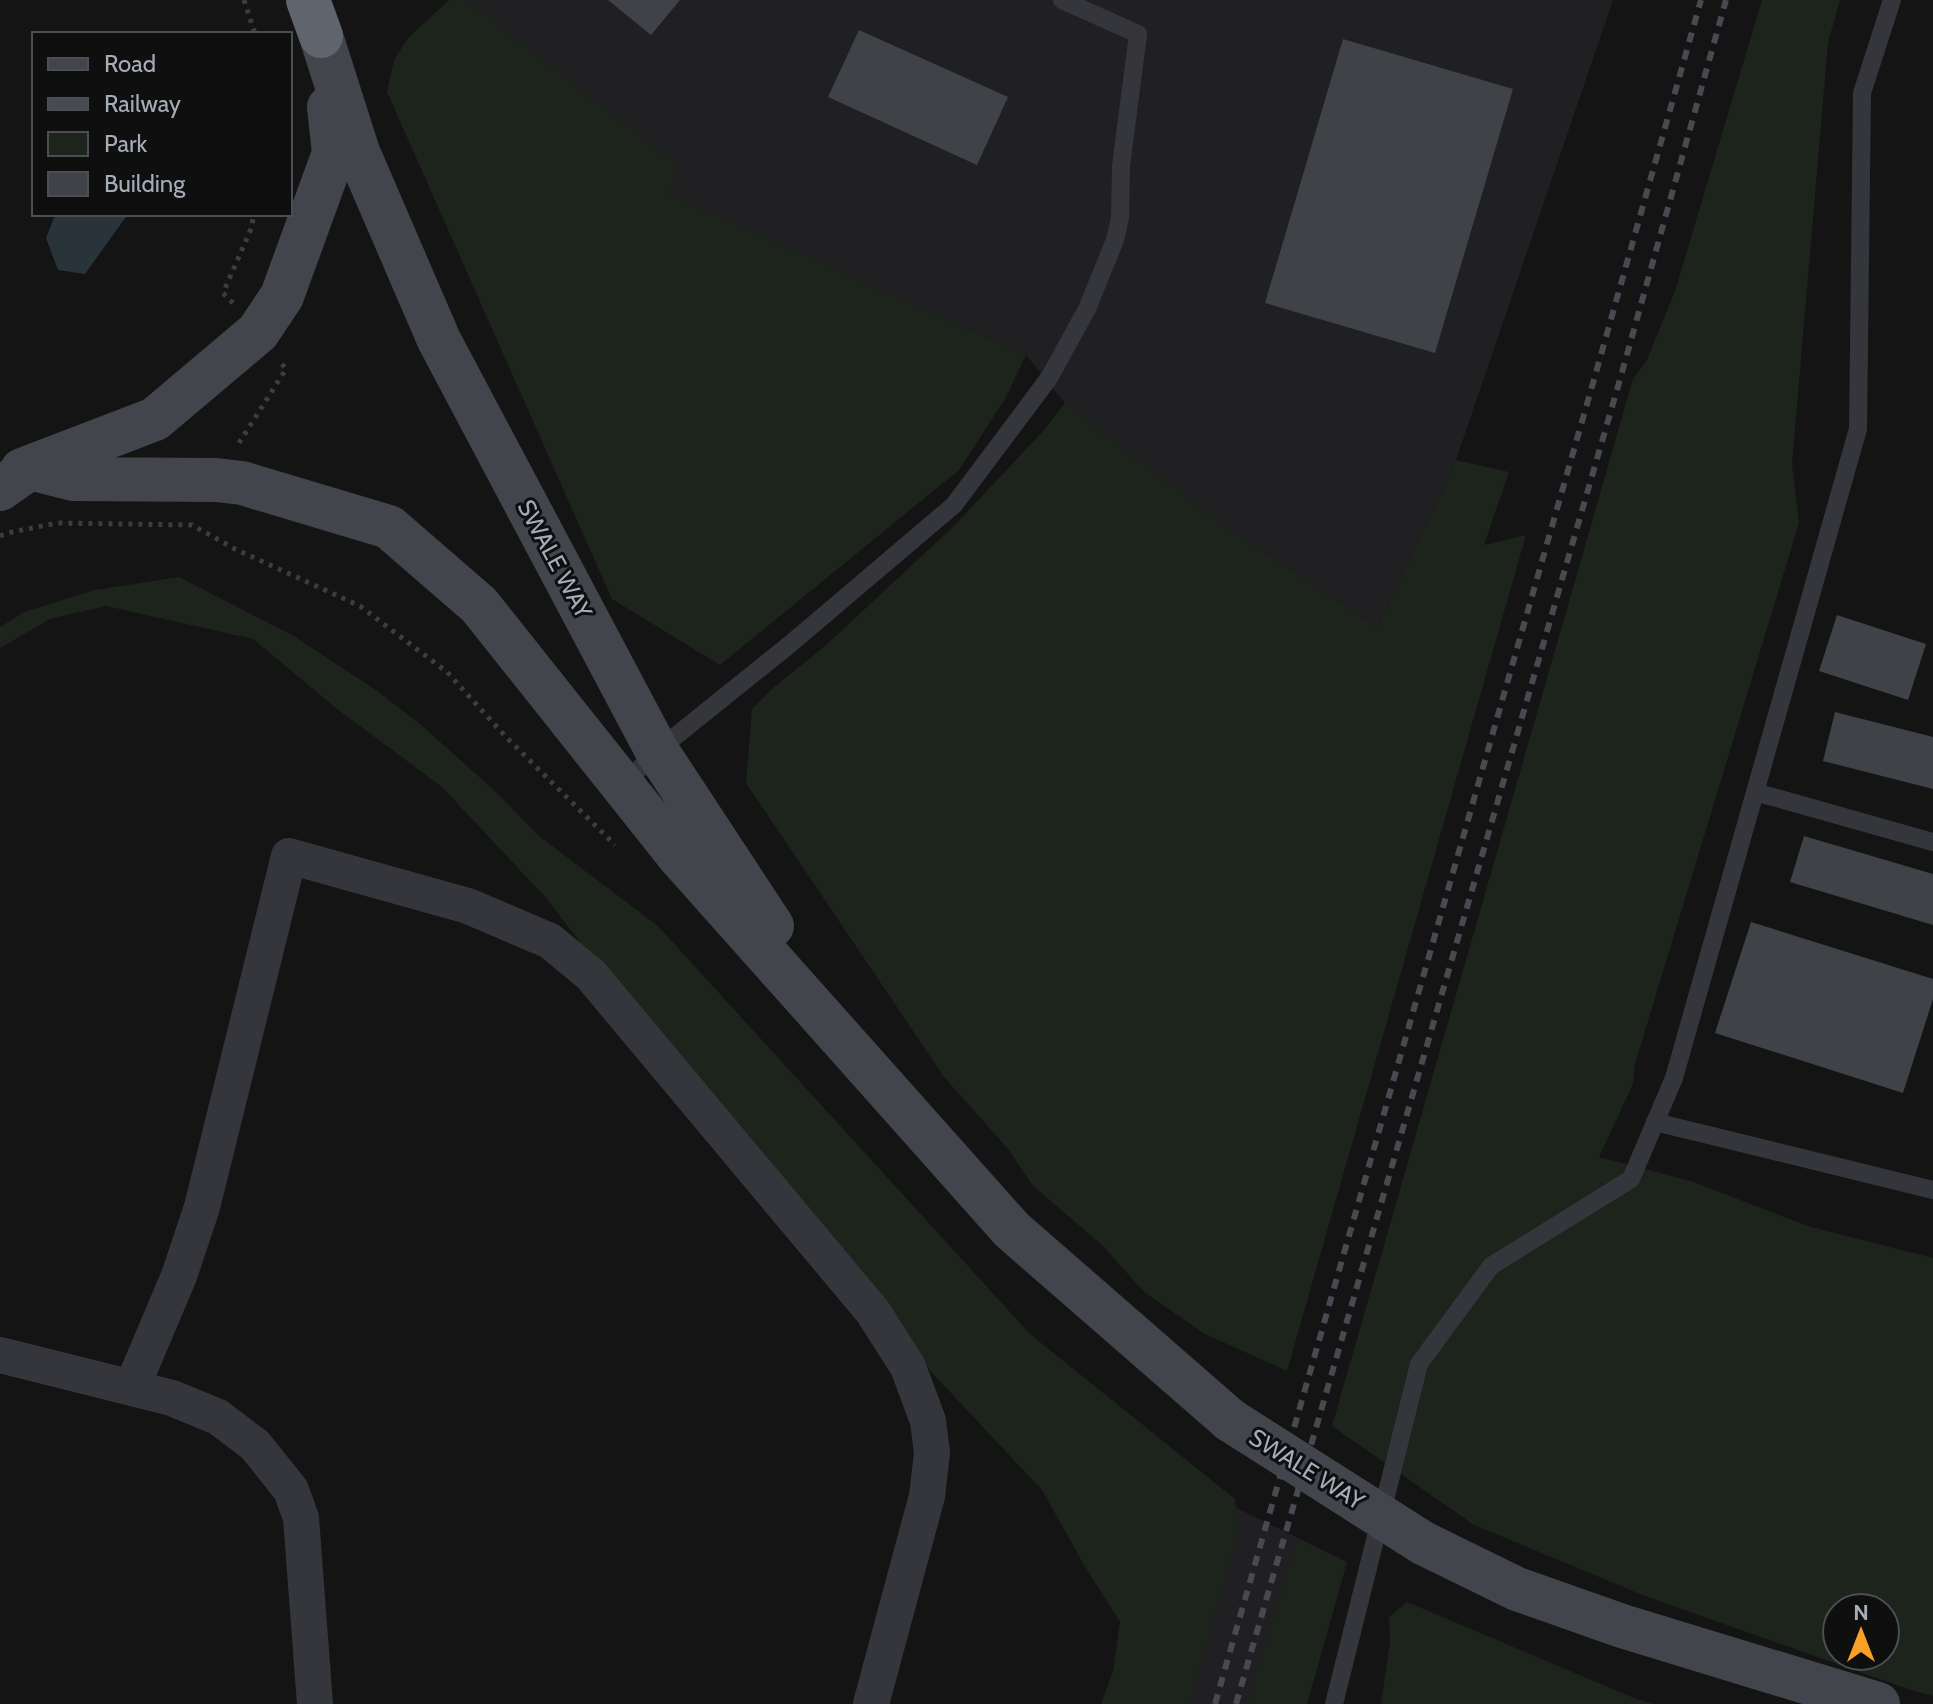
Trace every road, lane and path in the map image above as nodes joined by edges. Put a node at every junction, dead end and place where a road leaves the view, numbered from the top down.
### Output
1 (244, 0) edge
2 (296, 0) edge
3 (1062, 0) edge
4 (1892, 0) edge
5 (314, 18) edge
6 (254, 32) edge
7 (254, 216) edge
8 (258, 332) junction
9 (10, 477) edge
10 (216, 480) junction
11 (192, 525) junction
12 (0, 536) edge
13 (657, 751) junction
14 (622, 785) junction
15 (1755, 792) junction
16 (1933, 842) edge
17 (619, 849) dead end
18 (853, 1049) junction
19 (1655, 1122) junction
20 (1933, 1190) edge
21 (0, 1355) edge
22 (132, 1387) junction
23 (315, 1704) edge
24 (871, 1704) edge
25 (1334, 1704) edge
26 (1878, 1704) edge

1 - 6 path
2 - 5 main road
3 - 13 lane
4 - 15 lane
5 - 8 main road
5 - 13 main road, SWALE WAY
7 - 8 path
8 - 9 main road
8 - 10 path
9 - 10 main road, SWALE WAY
10 - 11 path
10 - 14 main road, SWALE WAY
11 - 12 path
11 - 17 path
13 - 14 lane
13 - 18 main road, SWALE WAY
14 - 18 main road, SWALE WAY
15 - 16 lane
15 - 19 lane
18 - 26 main road, SWALE WAY, bridge
19 - 20 lane
19 - 25 lane
21 - 22 street
22 - 23 street
22 - 24 street

